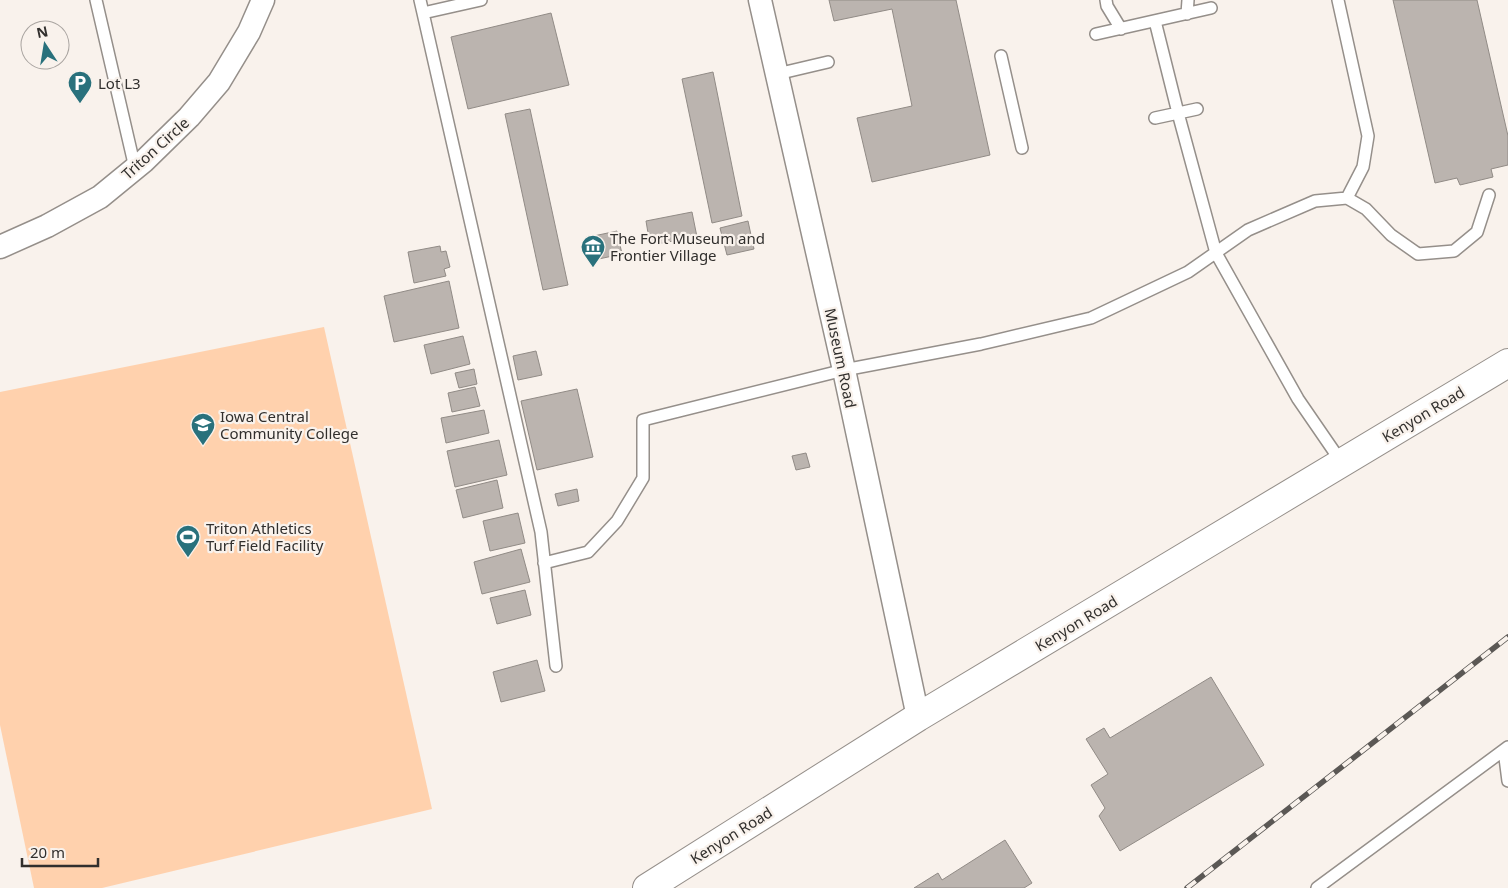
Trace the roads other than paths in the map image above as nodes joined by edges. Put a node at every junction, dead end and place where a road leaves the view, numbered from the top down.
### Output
1 (96, 0) edge
2 (263, 0) edge
3 (420, 0) edge
4 (481, 0) edge
5 (760, 0) edge
6 (1106, 0) edge
7 (1188, 0) edge
8 (1338, 0) edge
9 (1211, 8) dead end
10 (423, 13) junction
11 (1187, 14) junction
12 (1155, 21) junction
13 (1120, 29) junction
14 (1096, 34) dead end
15 (1001, 56) dead end
16 (828, 62) dead end
17 (777, 74) junction
18 (1197, 109) dead end
19 (1178, 113) junction
20 (1155, 118) dead end
21 (1022, 148) dead end
22 (135, 168) junction
23 (1489, 195) dead end
24 (1347, 198) junction
25 (0, 246) edge
26 (1216, 253) junction
27 (1508, 363) edge
28 (844, 370) junction
29 (1342, 463) junction
30 (544, 563) junction
31 (556, 666) dead end
32 (918, 717) junction
33 (1506, 748) edge
34 (1508, 781) edge
35 (647, 888) edge
36 (1317, 888) edge

1 - 22 lane
2 - 22 street, Triton Circle
3 - 10 lane
4 - 10 lane
5 - 17 street, Museum Road
6 - 13 lane
7 - 11 lane
8 - 24 lane
9 - 11 lane
10 - 30 lane
11 - 12 lane
12 - 13 lane
12 - 19 lane
13 - 14 lane
15 - 21 lane
16 - 17 lane
17 - 28 street, Museum Road
18 - 19 lane
19 - 20 lane
19 - 26 lane
22 - 25 street, Triton Circle
23 - 24 lane
24 - 26 lane
26 - 28 lane
26 - 29 lane
27 - 29 main road, Kenyon Road
28 - 30 lane
28 - 32 street, Museum Road
29 - 32 main road, Kenyon Road
30 - 31 lane
32 - 35 main road, Kenyon Road
33 - 34 lane
33 - 36 lane

